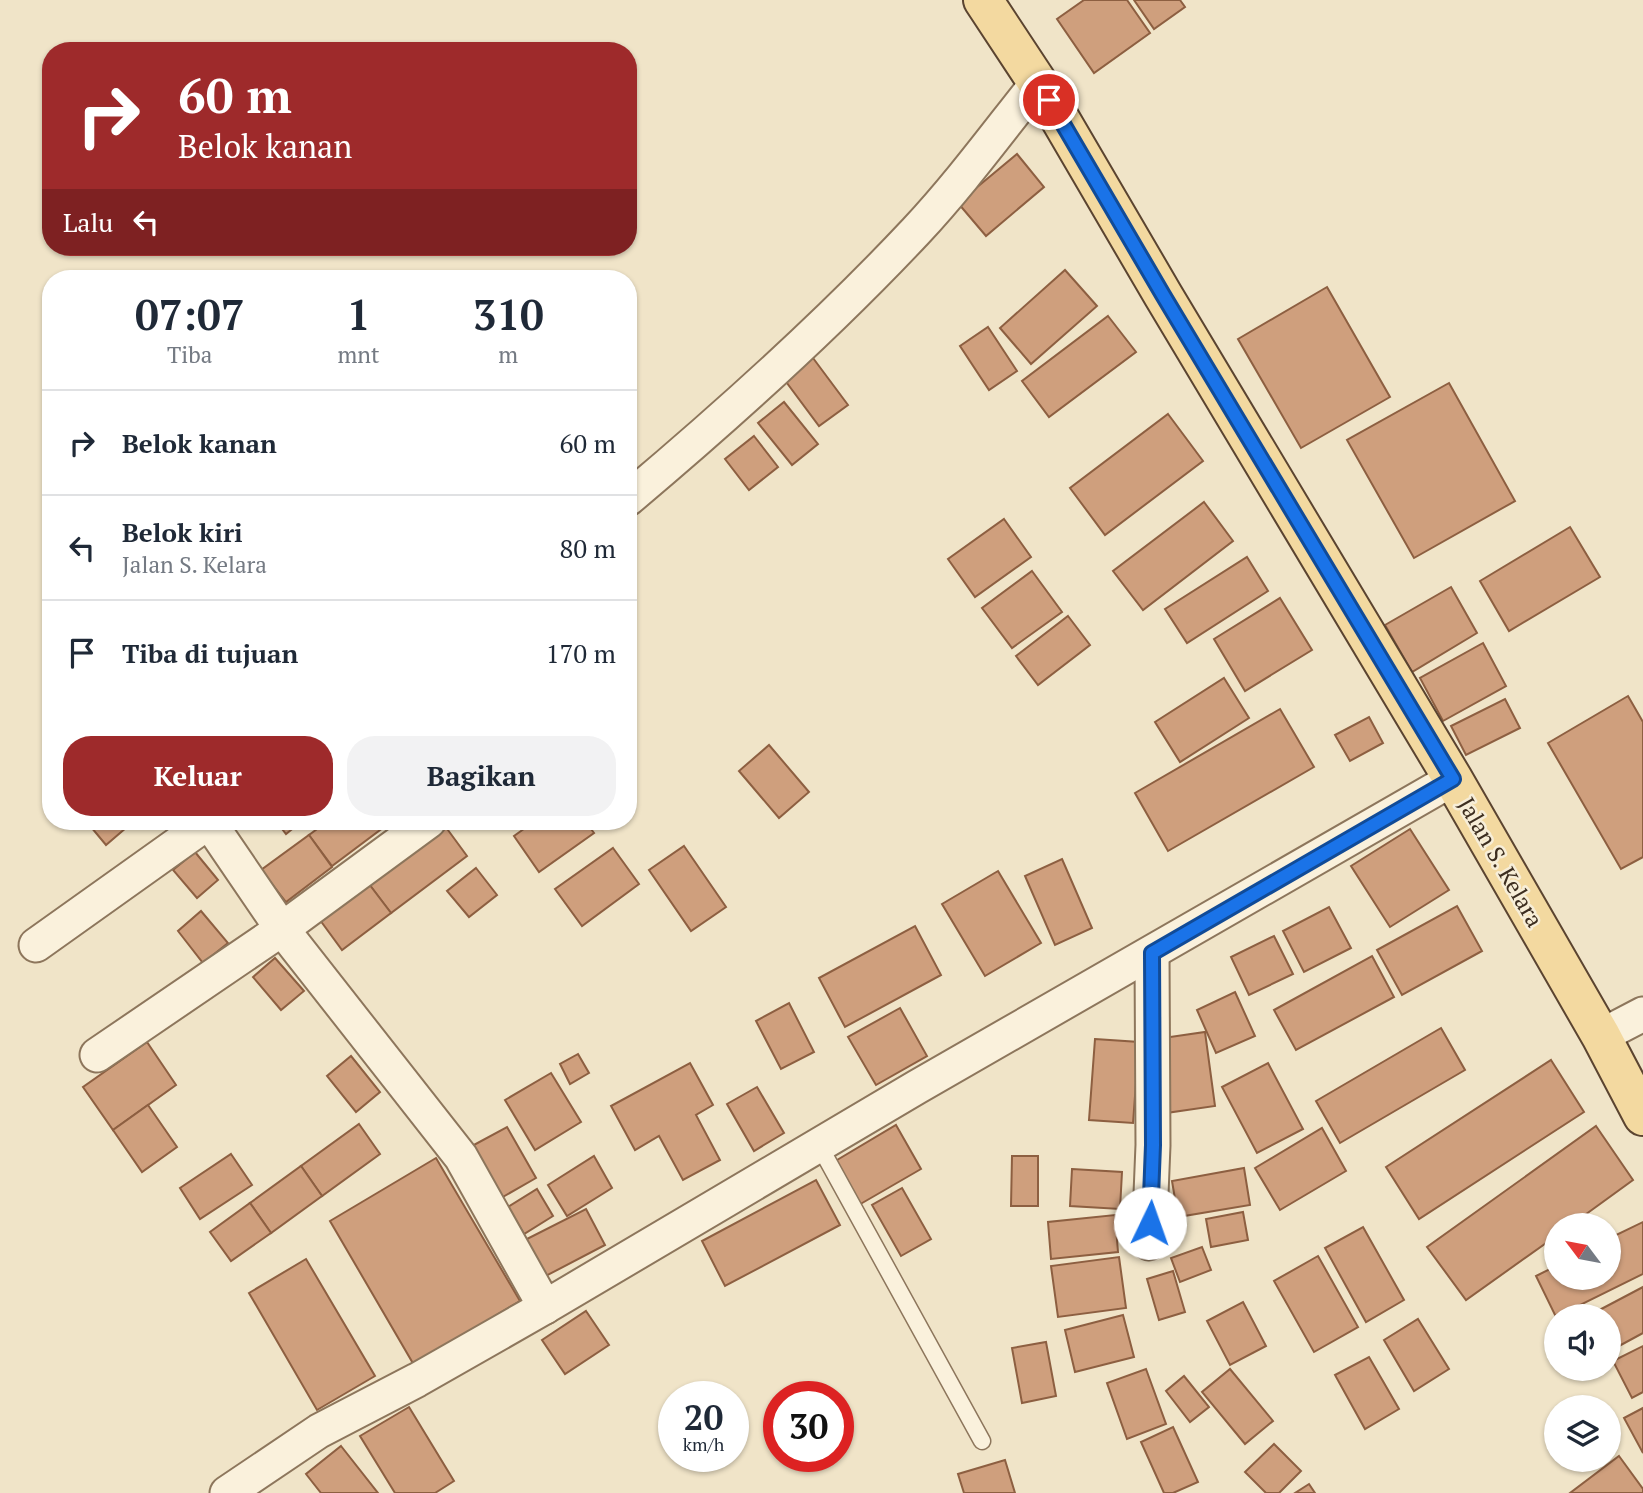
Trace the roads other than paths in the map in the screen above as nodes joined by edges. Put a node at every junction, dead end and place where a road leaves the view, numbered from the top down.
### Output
1 (983, 0) edge
2 (1038, 82) junction
3 (637, 491) edge
4 (1453, 779) junction
5 (197, 830) edge
6 (216, 830) edge
7 (417, 830) edge
8 (282, 929) junction
9 (36, 945) dead end
10 (1152, 953) junction
11 (1643, 1014) edge
12 (1601, 1036) junction
13 (97, 1055) dead end
14 (1643, 1116) edge
15 (819, 1144) junction
16 (1149, 1243) dead end
17 (545, 1307) junction
18 (982, 1441) dead end
19 (227, 1493) edge

1 - 2 main road, Jalan S. Kelara
2 - 3 street
2 - 4 main road, Jalan S. Kelara
4 - 10 street
4 - 12 main road, Jalan S. Kelara
5 - 9 street
6 - 8 street
7 - 8 street
8 - 13 street
8 - 17 street
10 - 15 street
10 - 16 street
11 - 12 street
12 - 14 main road, Jalan S. Kelara
15 - 17 street
15 - 18 lane
17 - 19 street

